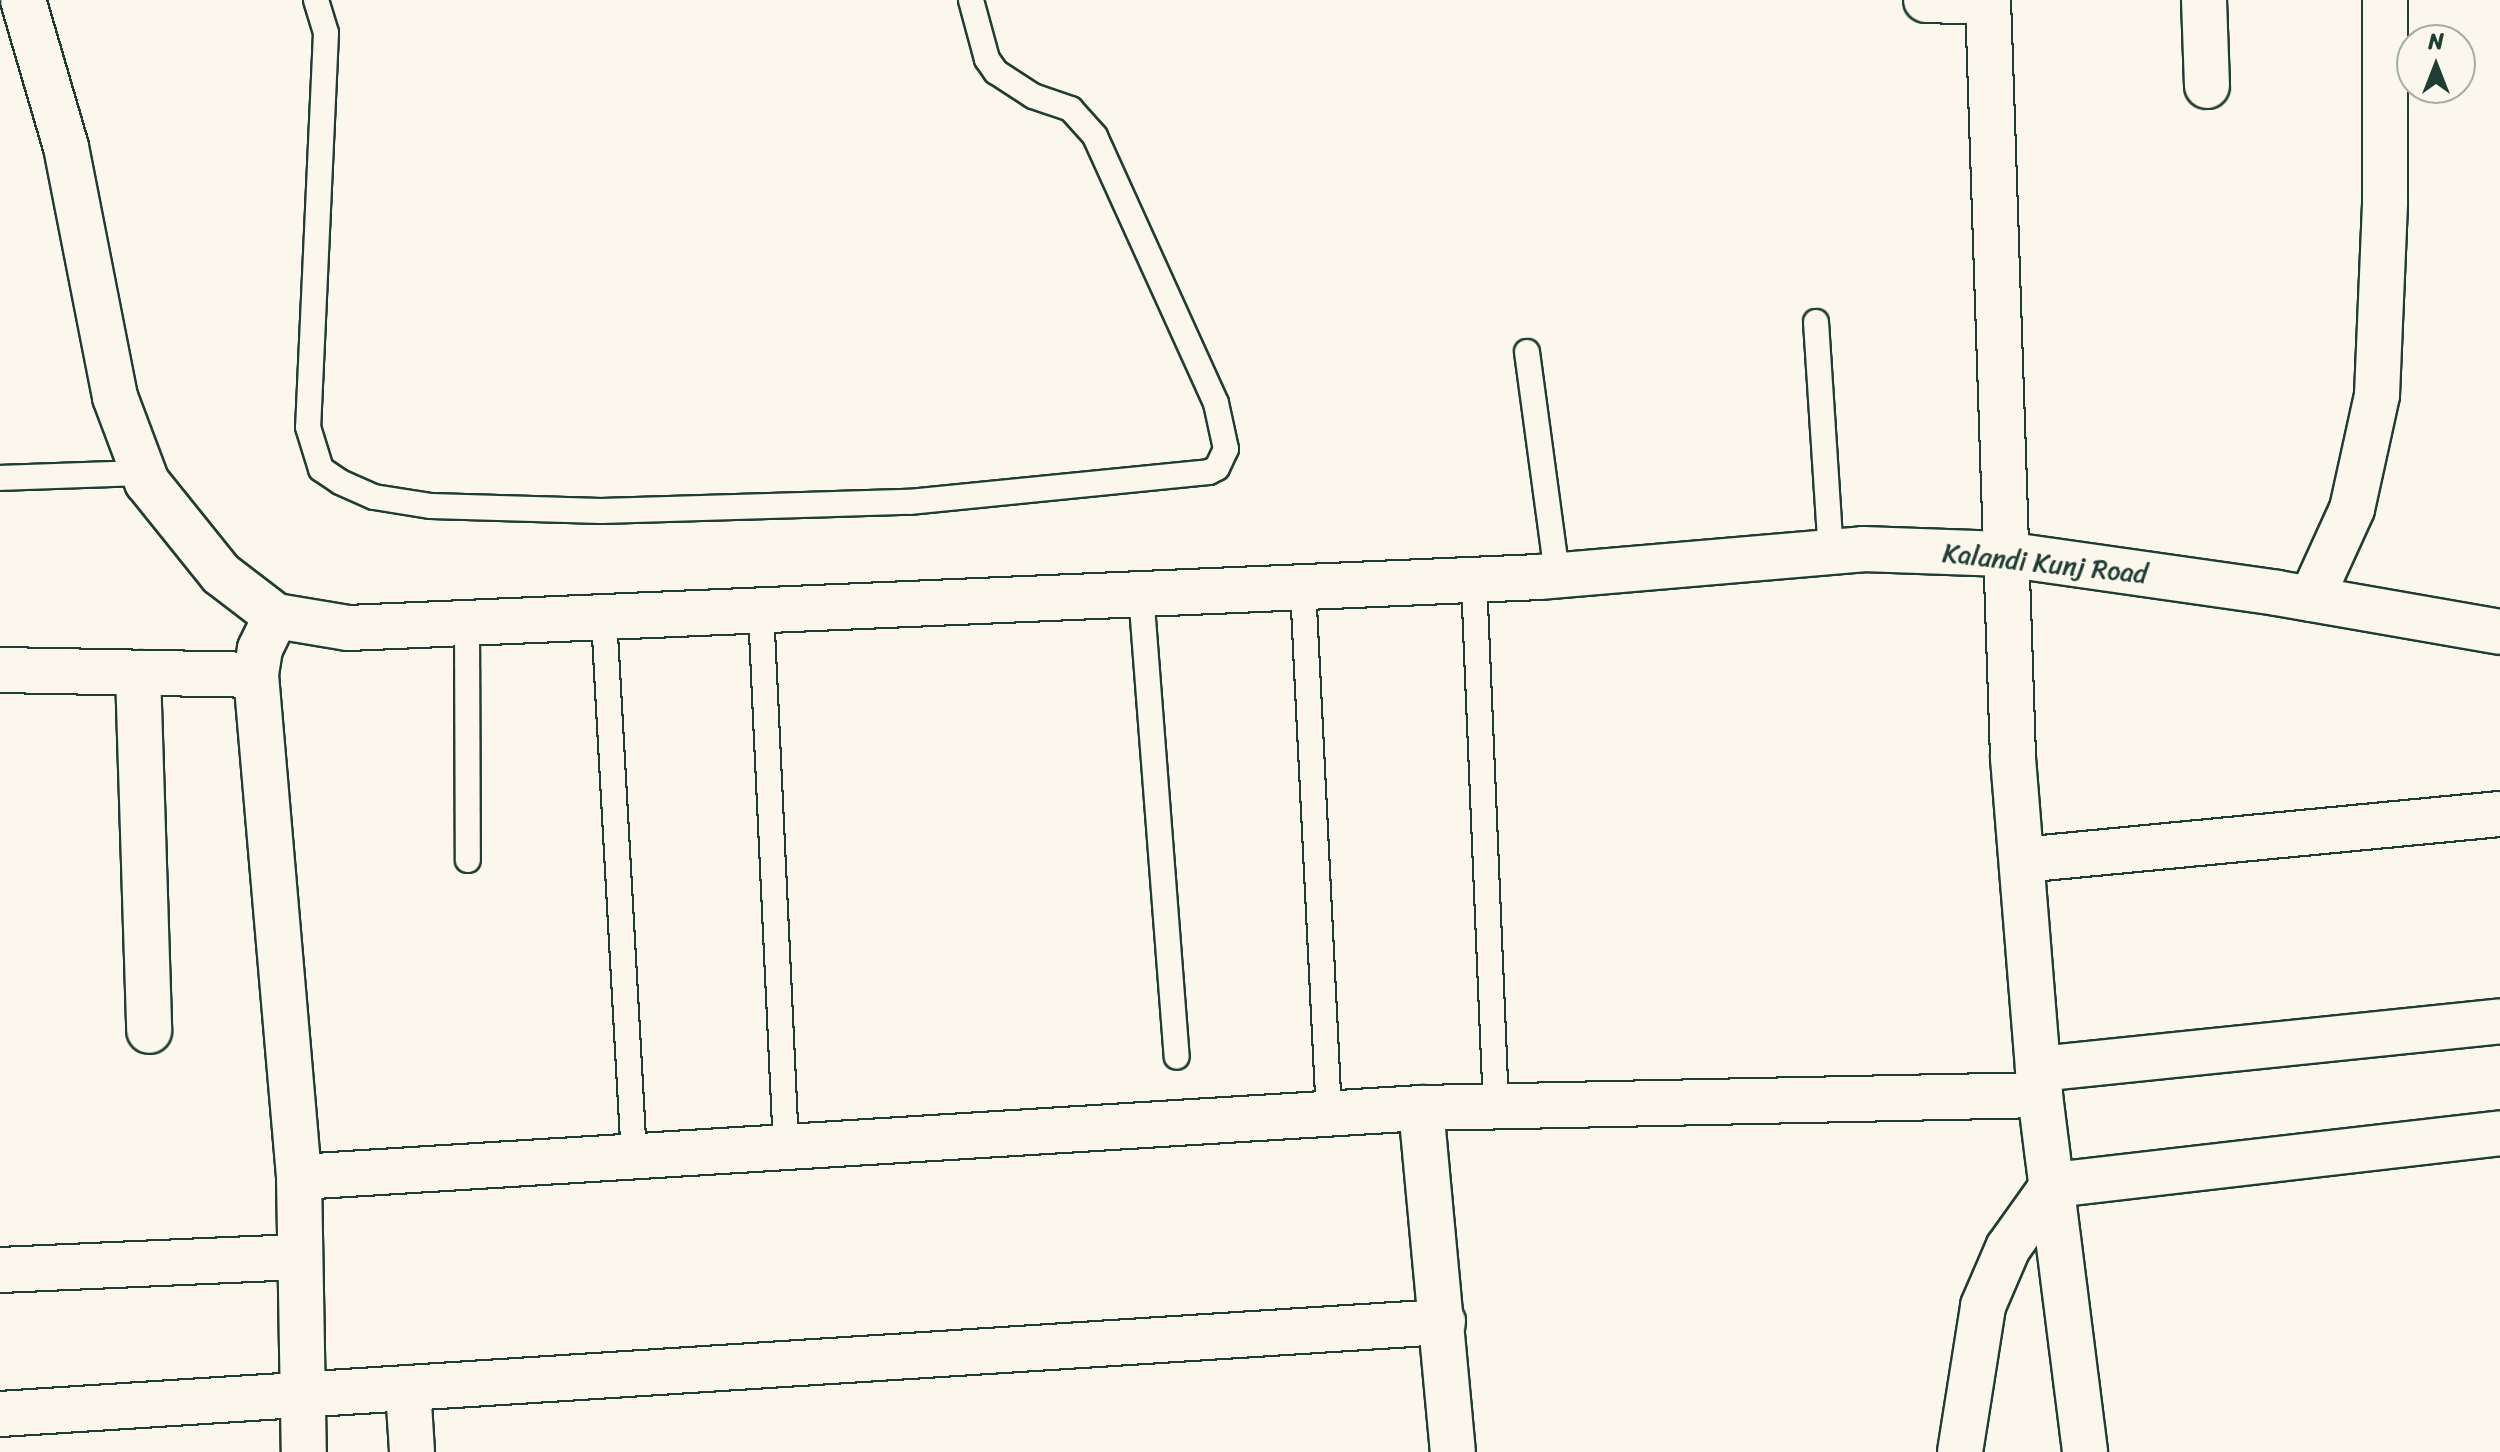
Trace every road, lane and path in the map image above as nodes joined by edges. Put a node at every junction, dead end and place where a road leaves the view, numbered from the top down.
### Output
1 (23, 0) edge
2 (316, 0) edge
3 (971, 0) edge
4 (1926, 0) edge
5 (2204, 0) edge
6 (2385, 0) edge
7 (1988, 1) edge
8 (2207, 86) dead end
9 (1816, 322) dead end
10 (1527, 352) dead end
11 (144, 473) junction
12 (0, 478) edge
13 (1831, 552) junction
14 (2004, 554) junction
15 (1548, 576) junction
16 (1474, 580) junction
17 (1303, 587) junction
18 (1141, 593) junction
19 (2311, 599) junction
20 (761, 610) junction
21 (276, 616) junction
22 (604, 617) junction
23 (467, 623) junction
24 (2500, 632) edge
25 (0, 670) edge
26 (138, 673) junction
27 (256, 675) junction
28 (2500, 814) edge
29 (468, 860) dead end
30 (2022, 860) junction
31 (2500, 1021) edge
32 (149, 1031) dead end
33 (1177, 1057) dead end
34 (2039, 1082) junction
35 (1496, 1107) junction
36 (1421, 1108) junction
37 (1329, 1114) junction
38 (2500, 1133) edge
39 (786, 1147) junction
40 (634, 1157) junction
41 (299, 1177) junction
42 (2053, 1185) junction
43 (297, 1257) junction
44 (0, 1270) edge
45 (1443, 1322) junction
46 (408, 1388) junction
47 (301, 1394) junction
48 (0, 1414) edge
49 (304, 1452) edge
50 (412, 1452) edge
51 (1453, 1452) edge
52 (1960, 1452) edge
53 (2085, 1452) edge

1 - 11 street
2 - 3 lane
4 - 7 street
5 - 8 street
6 - 19 street
7 - 14 street
9 - 13 lane
10 - 15 lane
11 - 12 lane
11 - 21 street
13 - 14 street, Kalandi Kunj Road
13 - 15 street, Kalandi Kunj Road
14 - 19 street, Kalandi Kunj Road
14 - 30 street
15 - 16 street, Kalandi Kunj Road
16 - 17 street, Kalandi Kunj Road
16 - 35 lane
17 - 18 street, Kalandi Kunj Road
17 - 37 lane
18 - 20 street, Kalandi Kunj Road
18 - 33 lane
19 - 24 street, Kalandi Kunj Road
20 - 22 street, Kalandi Kunj Road
20 - 39 lane
21 - 23 street, Kalandi Kunj Road
21 - 27 street
22 - 23 street, Kalandi Kunj Road
22 - 40 lane
23 - 29 lane
25 - 26 street
26 - 27 street
26 - 32 street
27 - 41 street
28 - 30 street
30 - 34 street
31 - 34 street
34 - 35 street
34 - 42 street
35 - 36 street
36 - 37 street
36 - 45 street
37 - 39 street
38 - 42 street
39 - 40 street
40 - 41 street
41 - 43 street
42 - 52 street
42 - 53 street
43 - 44 street
43 - 47 street
45 - 46 street
45 - 51 street
46 - 47 street
46 - 50 street
47 - 48 street
47 - 49 street

